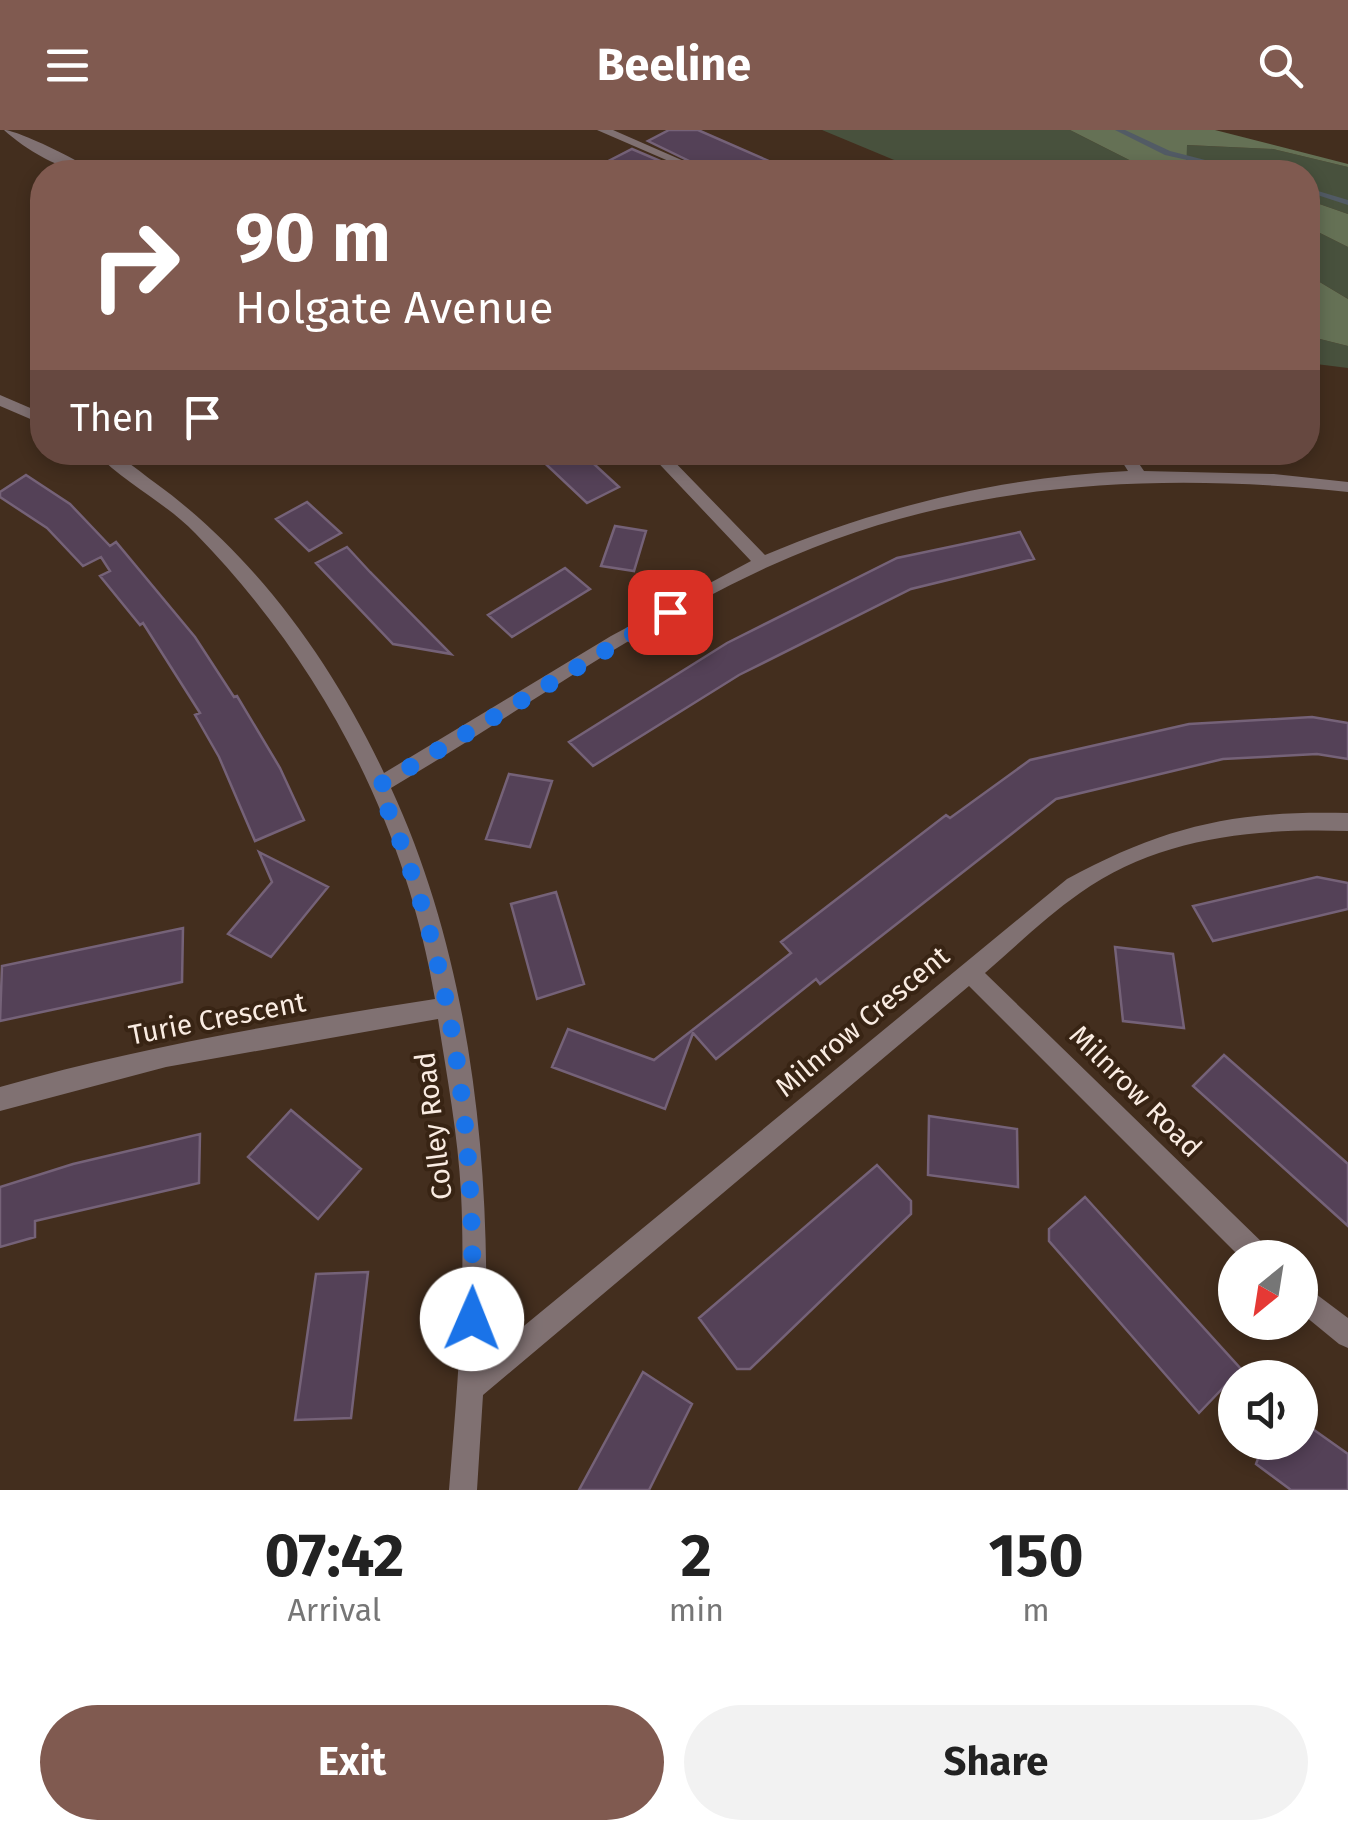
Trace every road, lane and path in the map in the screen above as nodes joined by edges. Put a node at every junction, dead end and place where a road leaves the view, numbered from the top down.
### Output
1 (10, 130) edge
2 (603, 130) edge
3 (63, 160) edge
4 (674, 160) edge
5 (0, 400) edge
6 (30, 414) edge
7 (121, 465) edge
8 (669, 465) edge
9 (1132, 465) edge
10 (1139, 475) junction
11 (1348, 487) edge
12 (762, 562) junction
13 (378, 786) junction
14 (1348, 822) edge
15 (968, 970) junction
16 (448, 1007) junction
17 (0, 1099) edge
18 (1242, 1240) edge
19 (1318, 1309) edge
20 (1348, 1335) edge
21 (470, 1388) junction
22 (463, 1490) edge

1 - 3 street
2 - 4 street
5 - 6 street
7 - 13 street, Colley Road
8 - 12 street
9 - 10 street
10 - 11 street
10 - 12 street
12 - 13 street
13 - 16 street, Colley Road
14 - 15 street, Milnrow Crescent
15 - 18 street, Milnrow Road
15 - 21 street, Milnrow Crescent
16 - 17 street, Turie Crescent
16 - 21 street, Colley Road
19 - 20 street
21 - 22 street, Colley Road

